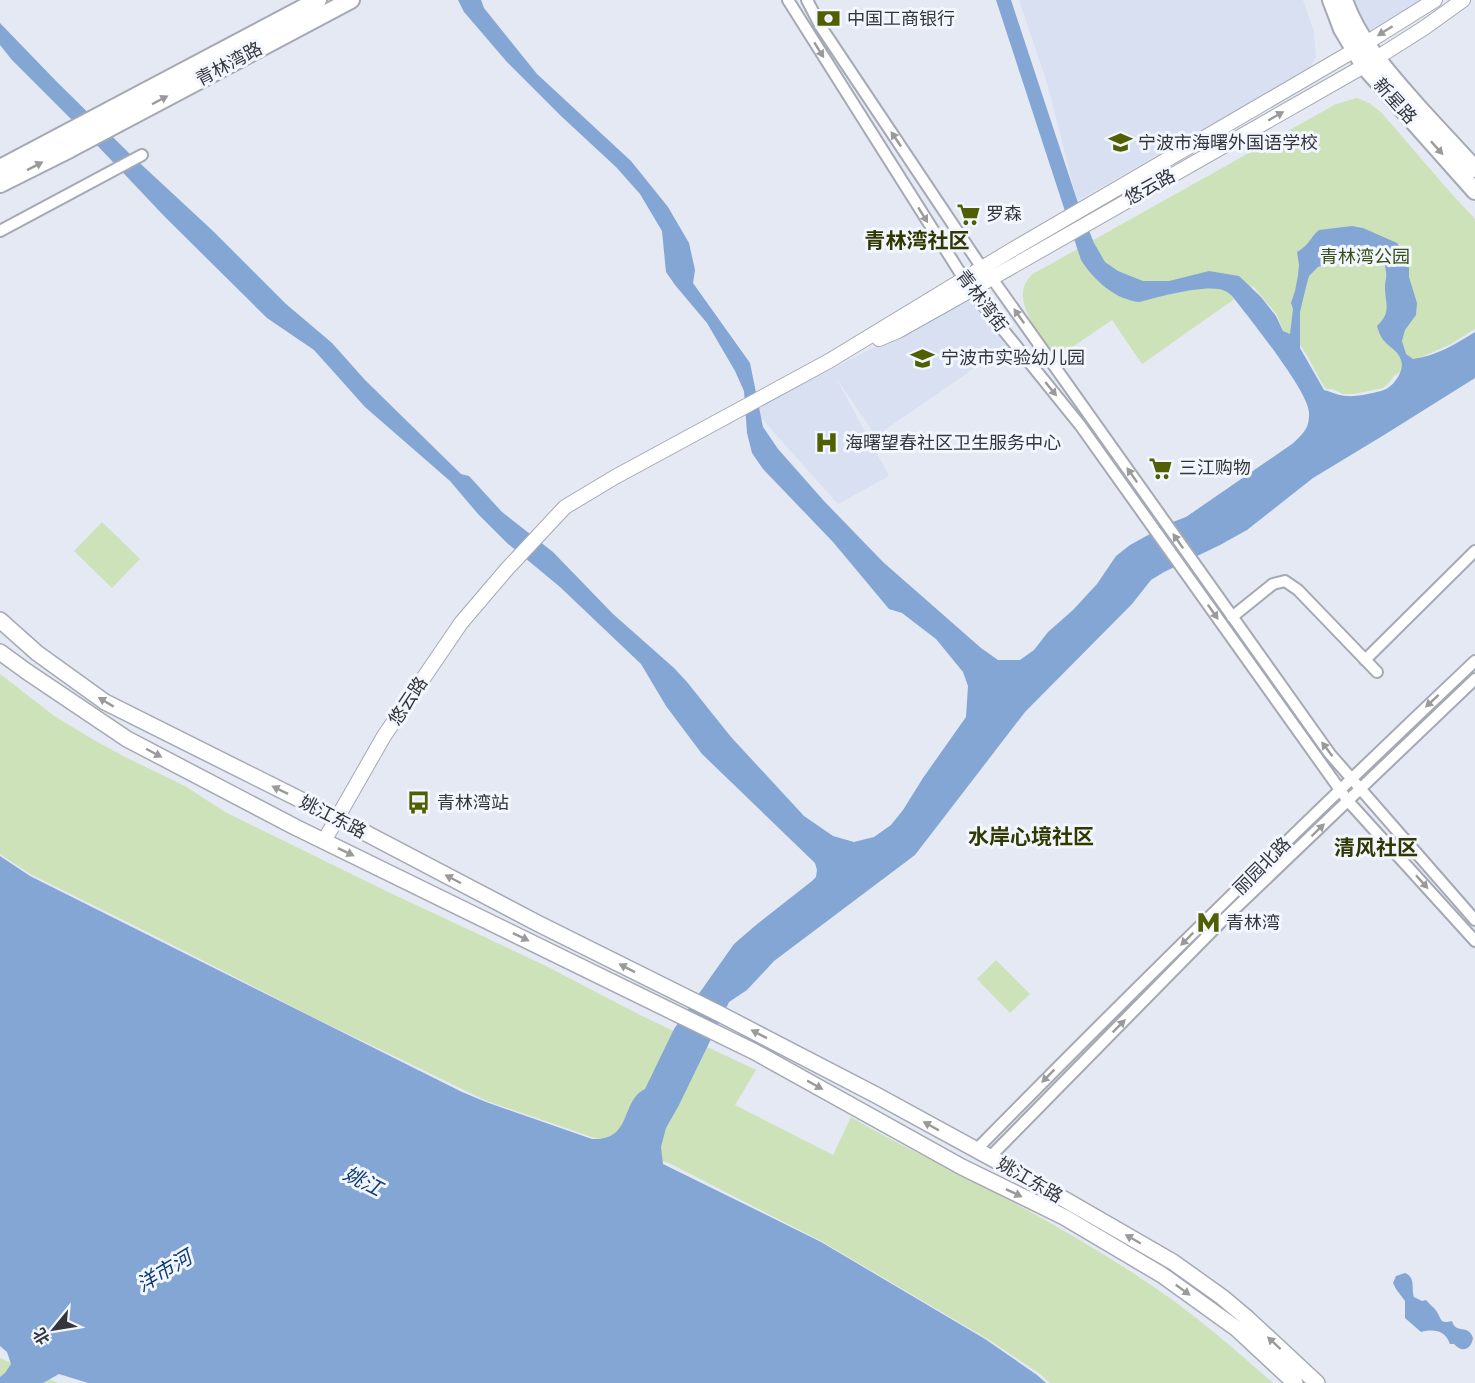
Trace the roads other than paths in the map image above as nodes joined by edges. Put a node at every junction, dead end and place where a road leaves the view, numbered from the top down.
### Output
1 (318, 0) edge
2 (351, 0) edge
3 (788, 0) edge
4 (807, 0) edge
5 (1331, 0) edge
6 (1344, 0) edge
7 (1435, 0) edge
8 (1463, 0) edge
9 (1361, 46) junction
10 (1370, 62) junction
11 (104, 122) junction
12 (142, 155) dead end
13 (0, 168) edge
14 (1475, 169) edge
15 (0, 184) edge
16 (1475, 191) edge
17 (0, 231) edge
18 (1058, 231) junction
19 (987, 273) junction
20 (968, 284) junction
21 (1475, 551) edge
22 (1232, 617) junction
23 (0, 620) edge
24 (0, 652) edge
25 (1365, 660) junction
26 (1475, 661) edge
27 (1377, 672) dead end
28 (1475, 679) edge
29 (1351, 778) junction
30 (1340, 789) junction
31 (1360, 789) junction
32 (1348, 801) junction
33 (337, 818) junction
34 (324, 841) junction
35 (1475, 920) edge
36 (1475, 941) edge
37 (976, 1150) junction
38 (990, 1157) junction
39 (1295, 1383) edge
40 (1317, 1383) edge

1 - 11 main road, 青林湾路
11 -> 2 main road, 青林湾路
3 -> 20 street, 青林湾街
19 -> 4 street, 青林湾街
5 - 9 main road, 新星路
6 - 9 main road, 新星路
7 -> 9 street, 悠云路
8 - 10 street, 悠云路
9 - 10 main road, 新星路
9 - 18 street, 悠云路
10 - 14 main road, 新星路
10 -> 16 main road, 新星路
18 -> 10 street, 悠云路
11 - 13 main road
15 -> 11 main road
12 - 17 street
18 - 19 street, 悠云路
19 - 20 street, 悠云路
22 -> 19 street, 青林湾街
20 -> 30 street, 青林湾街
20 - 33 street, 悠云路
21 - 25 street
22 - 25 street
29 -> 22 street, 青林湾街
33 -> 23 main road, 姚江东路
24 -> 34 main road, 姚江东路
25 - 27 street
26 -> 29 street, 丽园北路
28 - 31 street, 丽园北路
29 - 30 street, 丽园北路
29 - 31 street, 青林湾街
30 - 32 street, 青林湾街
30 -> 37 street, 丽园北路
31 - 32 street, 丽园北路
31 - 35 street, 青林湾街
32 -> 36 street, 青林湾街
38 -> 32 street, 丽园北路
33 - 34 street, 悠云路
37 -> 33 main road, 姚江东路
34 -> 39 main road, 姚江东路
37 - 38 main road, 姚江东路
40 -> 38 main road, 姚江东路

